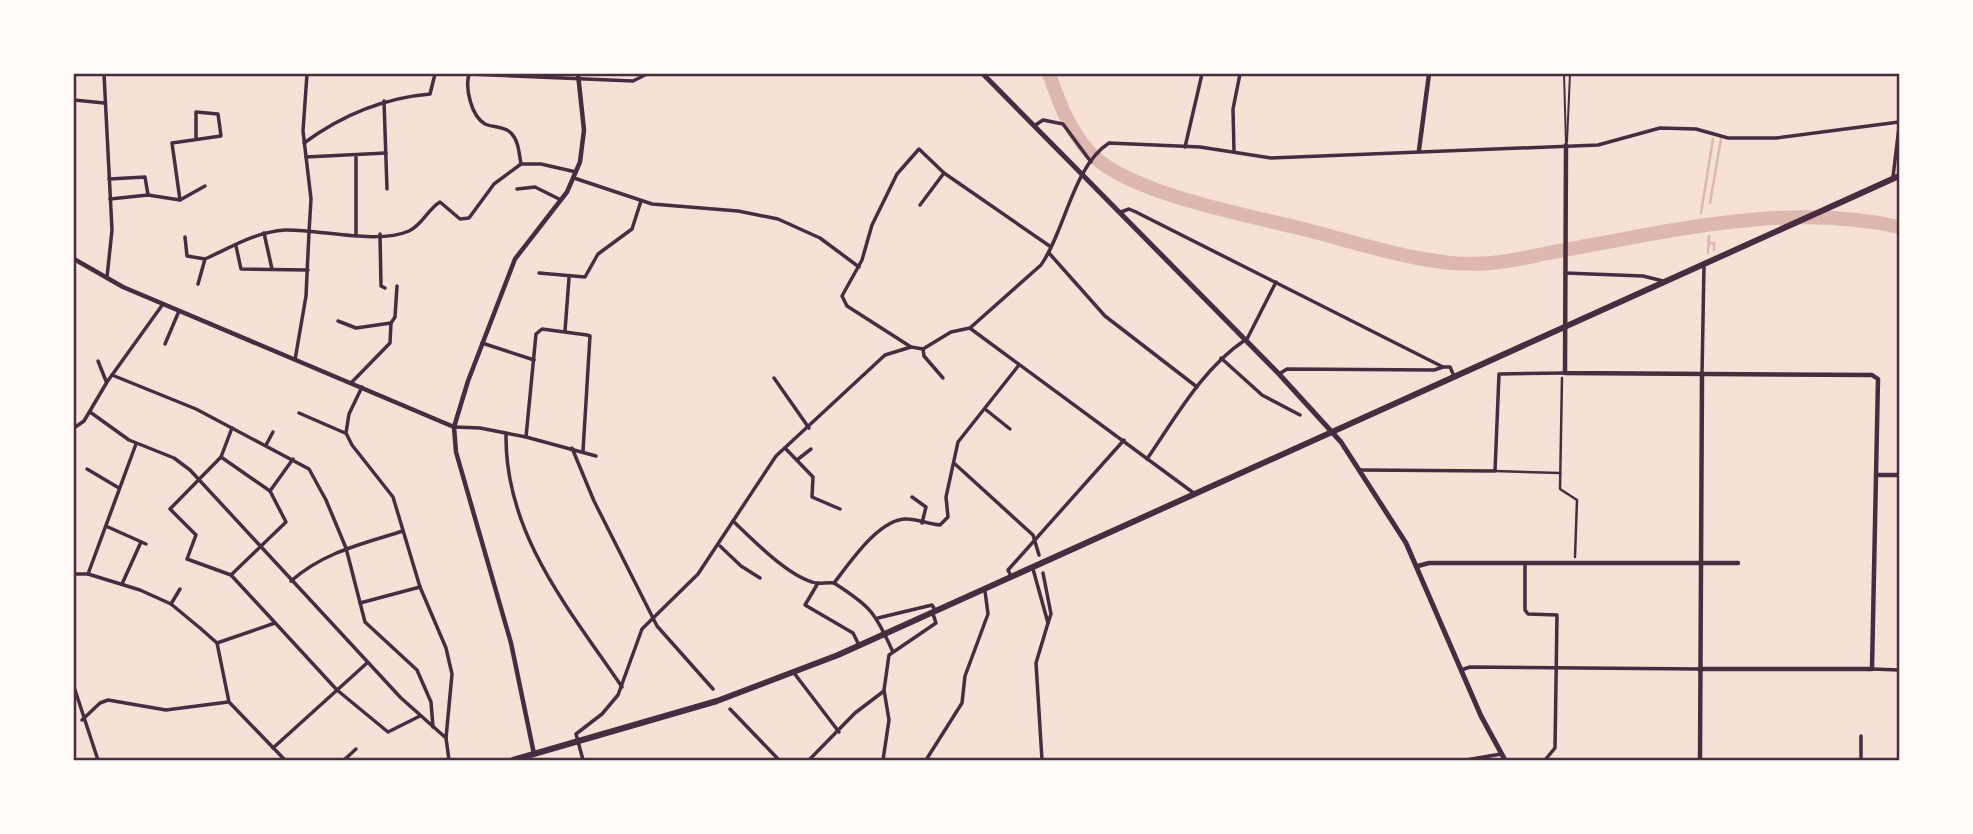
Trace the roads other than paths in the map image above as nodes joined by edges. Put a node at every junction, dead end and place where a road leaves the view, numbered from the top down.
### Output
1 (104, 74) edge
2 (307, 74) edge
3 (436, 74) edge
4 (469, 74) edge
5 (647, 74) edge
6 (983, 74) edge
7 (1202, 74) edge
8 (1240, 74) edge
9 (1429, 74) edge
10 (1563, 74) edge
11 (1570, 74) edge
12 (489, 75) edge
13 (578, 76) edge
14 (74, 100) edge
15 (384, 101) junction
16 (104, 103) junction
17 (1899, 124) edge
18 (1034, 126) junction
19 (196, 139) junction
20 (304, 143) junction
21 (1566, 145) junction
22 (1185, 147) junction
23 (1419, 150) junction
24 (1234, 152) junction
25 (386, 153) junction
26 (306, 156) junction
27 (356, 157) junction
28 (1092, 160) junction
29 (521, 164) junction
30 (576, 172) junction
31 (944, 173) junction
32 (1083, 175) junction
33 (574, 178) junction
34 (1896, 178) edge
35 (109, 179) junction
36 (205, 186) dead end
37 (387, 189) dead end
38 (517, 189) dead end
39 (148, 195) junction
40 (110, 199) junction
41 (180, 200) junction
42 (561, 200) junction
43 (641, 201) junction
44 (920, 205) dead end
45 (1119, 213) junction
46 (309, 232) junction
47 (264, 233) junction
48 (380, 234) junction
49 (356, 235) junction
50 (185, 236) dead end
51 (236, 245) junction
52 (1052, 247) junction
53 (1049, 253) junction
54 (74, 259) edge
55 (205, 259) junction
56 (1704, 265) junction
57 (859, 267) junction
58 (272, 270) junction
59 (308, 270) junction
60 (539, 273) dead end
61 (1565, 273) junction
62 (569, 277) junction
63 (107, 279) junction
64 (1276, 282) junction
65 (1665, 282) junction
66 (198, 284) dead end
67 (397, 286) dead end
68 (385, 288) dead end
69 (163, 304) junction
70 (179, 311) junction
71 (338, 321) dead end
72 (391, 323) junction
73 (970, 328) junction
74 (1565, 328) junction
75 (565, 331) junction
76 (1246, 341) junction
77 (482, 343) junction
78 (165, 344) dead end
79 (911, 347) junction
80 (923, 349) junction
81 (1221, 358) junction
82 (295, 360) junction
83 (534, 360) junction
84 (97, 361) dead end
85 (1019, 365) junction
86 (1443, 367) junction
87 (1279, 374) junction
88 (1702, 374) junction
89 (112, 375) junction
90 (1563, 375) junction
91 (774, 378) dead end
92 (943, 378) dead end
93 (1455, 378) junction
94 (107, 382) junction
95 (351, 383) junction
96 (362, 387) junction
97 (1197, 387) junction
98 (985, 409) junction
99 (90, 412) junction
100 (299, 412) dead end
101 (1300, 415) dead end
102 (454, 427) junction
103 (74, 428) edge
104 (232, 428) junction
105 (809, 428) junction
106 (1010, 429) dead end
107 (273, 432) dead end
108 (346, 433) junction
109 (1332, 433) junction
110 (506, 435) junction
111 (526, 437) junction
112 (1124, 440) junction
113 (136, 444) junction
114 (266, 445) junction
115 (572, 448) junction
116 (785, 449) junction
117 (811, 449) dead end
118 (583, 451) junction
119 (596, 456) dead end
120 (221, 457) junction
121 (293, 459) junction
122 (1147, 459) junction
123 (797, 460) junction
124 (956, 464) junction
125 (87, 469) dead end
126 (1361, 470) junction
127 (1495, 471) junction
128 (1560, 473) junction
129 (1877, 475) junction
130 (1899, 475) edge
131 (198, 479) junction
132 (119, 488) junction
133 (271, 491) junction
134 (1197, 495) junction
135 (912, 497) dead end
136 (832, 507) junction
137 (840, 509) dead end
138 (830, 512) dead end
139 (733, 521) junction
140 (922, 523) junction
141 (108, 527) junction
142 (403, 531) junction
143 (1036, 541) junction
144 (141, 542) junction
145 (146, 544) dead end
146 (720, 546) junction
147 (261, 547) junction
148 (346, 548) junction
149 (1039, 555) dead end
150 (1576, 557) dead end
151 (1738, 563) dead end
152 (1525, 564) junction
153 (1701, 564) junction
154 (1418, 566) junction
155 (1033, 569) junction
156 (1043, 573) dead end
157 (74, 574) edge
158 (88, 574) junction
159 (231, 575) junction
160 (1012, 578) junction
161 (760, 579) dead end
162 (291, 581) junction
163 (818, 583) junction
164 (834, 583) junction
165 (122, 584) junction
166 (420, 587) junction
167 (180, 589) dead end
168 (985, 590) junction
169 (360, 603) junction
170 (171, 604) junction
171 (935, 613) junction
172 (655, 617) junction
173 (879, 619) junction
174 (275, 623) junction
175 (1048, 623) junction
176 (218, 643) junction
177 (859, 646) junction
178 (892, 649) junction
179 (367, 663) junction
180 (1556, 668) junction
181 (1872, 669) junction
182 (1461, 670) junction
183 (1699, 670) junction
184 (1899, 670) edge
185 (794, 673) junction
186 (74, 687) edge
187 (622, 687) junction
188 (713, 689) dead end
189 (337, 690) junction
190 (884, 690) junction
191 (229, 702) junction
192 (730, 709) dead end
193 (420, 716) junction
194 (82, 720) junction
195 (433, 727) junction
196 (839, 732) junction
197 (1861, 736) dead end
198 (446, 738) junction
199 (576, 742) junction
200 (272, 748) junction
201 (356, 749) dead end
202 (1501, 754) junction
203 (535, 757) edge
204 (98, 761) edge
205 (285, 761) edge
206 (344, 761) edge
207 (449, 761) edge
208 (513, 761) edge
209 (583, 761) edge
210 (779, 761) edge
211 (809, 761) edge
212 (883, 761) edge
213 (926, 761) edge
214 (1042, 761) edge
215 (1466, 761) edge
216 (1505, 761) edge
217 (1545, 761) edge
218 (1700, 761) edge
219 (1861, 761) edge

1 - 16 street
2 - 20 street
3 - 15 street
4 - 12 street
4 - 29 street
5 - 13 street
6 - 18 main road
7 - 22 street
8 - 24 street
9 - 23 street
10 - 21 lane
11 - 21 lane
12 - 13 street
13 - 30 street
14 - 16 street
15 - 20 street
15 - 25 street
16 - 35 street
17 - 21 street
17 - 34 street
18 - 28 street
18 - 32 main road
19 - 19 street
19 - 41 street
20 - 26 street
21 - 23 street
21 - 61 street
22 - 24 street
22 - 28 street
23 - 24 street
25 - 27 street
25 - 37 street
26 - 27 street
26 - 46 street
27 - 49 street
28 - 32 street
29 - 30 street
29 - 48 street
30 - 33 street
31 - 44 street
31 - 52 street
31 - 57 street
32 - 45 main road
32 - 52 street
33 - 42 street
33 - 43 street
34 - 56 highway
35 - 39 street
35 - 40 street
36 - 41 street
38 - 42 street
39 - 40 street
39 - 41 street
40 - 63 street
42 - 77 street
43 - 57 street
43 - 62 street
45 - 64 street
45 - 76 main road
46 - 47 street
46 - 49 street
46 - 59 street
47 - 51 street
47 - 58 street
48 - 49 street
48 - 68 street
50 - 55 street
51 - 55 street
51 - 58 street
52 - 53 street
53 - 73 street
53 - 97 street
54 - 63 street
55 - 66 street
56 - 65 highway
56 - 88 street
57 - 79 street
58 - 59 street
59 - 82 street
60 - 62 street
61 - 65 street
61 - 74 street
62 - 75 street
63 - 69 street
64 - 76 street
64 - 86 street
65 - 74 highway
67 - 72 street
69 - 70 street
69 - 89 street
70 - 78 street
70 - 82 street
71 - 72 street
72 - 95 street
73 - 80 street
73 - 85 street
74 - 90 street
74 - 93 highway
75 - 83 street
75 - 118 street
76 - 81 street
76 - 87 main road
77 - 83 street
77 - 102 street
79 - 80 street
79 - 105 street
80 - 92 street
81 - 97 street
81 - 101 street
82 - 95 street
83 - 111 street
84 - 94 street
85 - 98 street
85 - 112 street
86 - 87 street
86 - 93 street
87 - 109 main road
88 - 90 street
88 - 129 street
88 - 153 street
89 - 94 street
89 - 104 street
90 - 127 street
90 - 128 street
91 - 105 street
93 - 109 highway
94 - 99 street
95 - 96 street
96 - 102 street
96 - 108 street
97 - 122 street
98 - 106 street
98 - 124 street
99 - 103 street
99 - 113 street
100 - 108 street
102 - 110 street
102 - 203 street
104 - 114 street
104 - 120 street
105 - 116 street
107 - 114 street
108 - 142 street
109 - 126 main road
109 - 134 highway
110 - 111 street
110 - 187 street
111 - 115 street
112 - 122 street
112 - 143 street
113 - 131 street
113 - 132 street
114 - 121 street
115 - 118 street
115 - 172 street
116 - 123 street
116 - 139 street
117 - 123 street
118 - 119 street
120 - 131 street
120 - 133 street
121 - 133 street
121 - 148 street
122 - 134 street
123 - 136 street
124 - 140 street
124 - 143 street
125 - 132 street
126 - 127 street
126 - 154 main road
127 - 128 street
128 - 150 street
129 - 130 street
129 - 181 street
131 - 147 street
131 - 159 street
132 - 141 street
133 - 147 street
134 - 155 highway
135 - 140 street
136 - 137 street
136 - 138 street
139 - 146 street
139 - 163 street
140 - 164 street
141 - 144 street
141 - 158 street
142 - 148 street
142 - 166 street
143 - 149 street
143 - 160 street
144 - 145 street
144 - 165 street
146 - 161 street
146 - 172 street
147 - 159 street
147 - 162 street
148 - 162 street
148 - 169 street
151 - 153 street
152 - 153 street
152 - 154 street
152 - 180 street
153 - 183 street
154 - 182 main road
155 - 160 highway
155 - 175 street
156 - 175 street
157 - 158 street
158 - 165 street
159 - 174 street
160 - 168 highway
162 - 179 street
163 - 164 street
163 - 177 street
164 - 173 street
165 - 170 street
166 - 169 street
166 - 198 street
167 - 170 street
168 - 171 highway
168 - 213 street
169 - 195 street
170 - 176 street
171 - 173 street
171 - 177 highway
171 - 178 street
172 - 187 street
172 - 188 street
173 - 178 street
174 - 176 street
174 - 189 street
175 - 214 street
176 - 191 street
177 - 185 highway
178 - 190 street
179 - 189 street
179 - 193 street
180 - 182 street
180 - 183 street
180 - 217 street
181 - 183 street
181 - 184 street
182 - 202 main road
183 - 218 street
185 - 196 street
185 - 199 highway
186 - 194 street
187 - 199 street
189 - 193 street
189 - 200 street
190 - 196 street
190 - 212 street
191 - 194 street
191 - 200 street
192 - 210 street
193 - 195 street
194 - 204 street
195 - 198 street
196 - 211 street
197 - 219 street
198 - 207 street
199 - 203 highway
199 - 209 street
200 - 205 street
201 - 206 street
202 - 215 street
202 - 216 main road
203 - 208 highway

